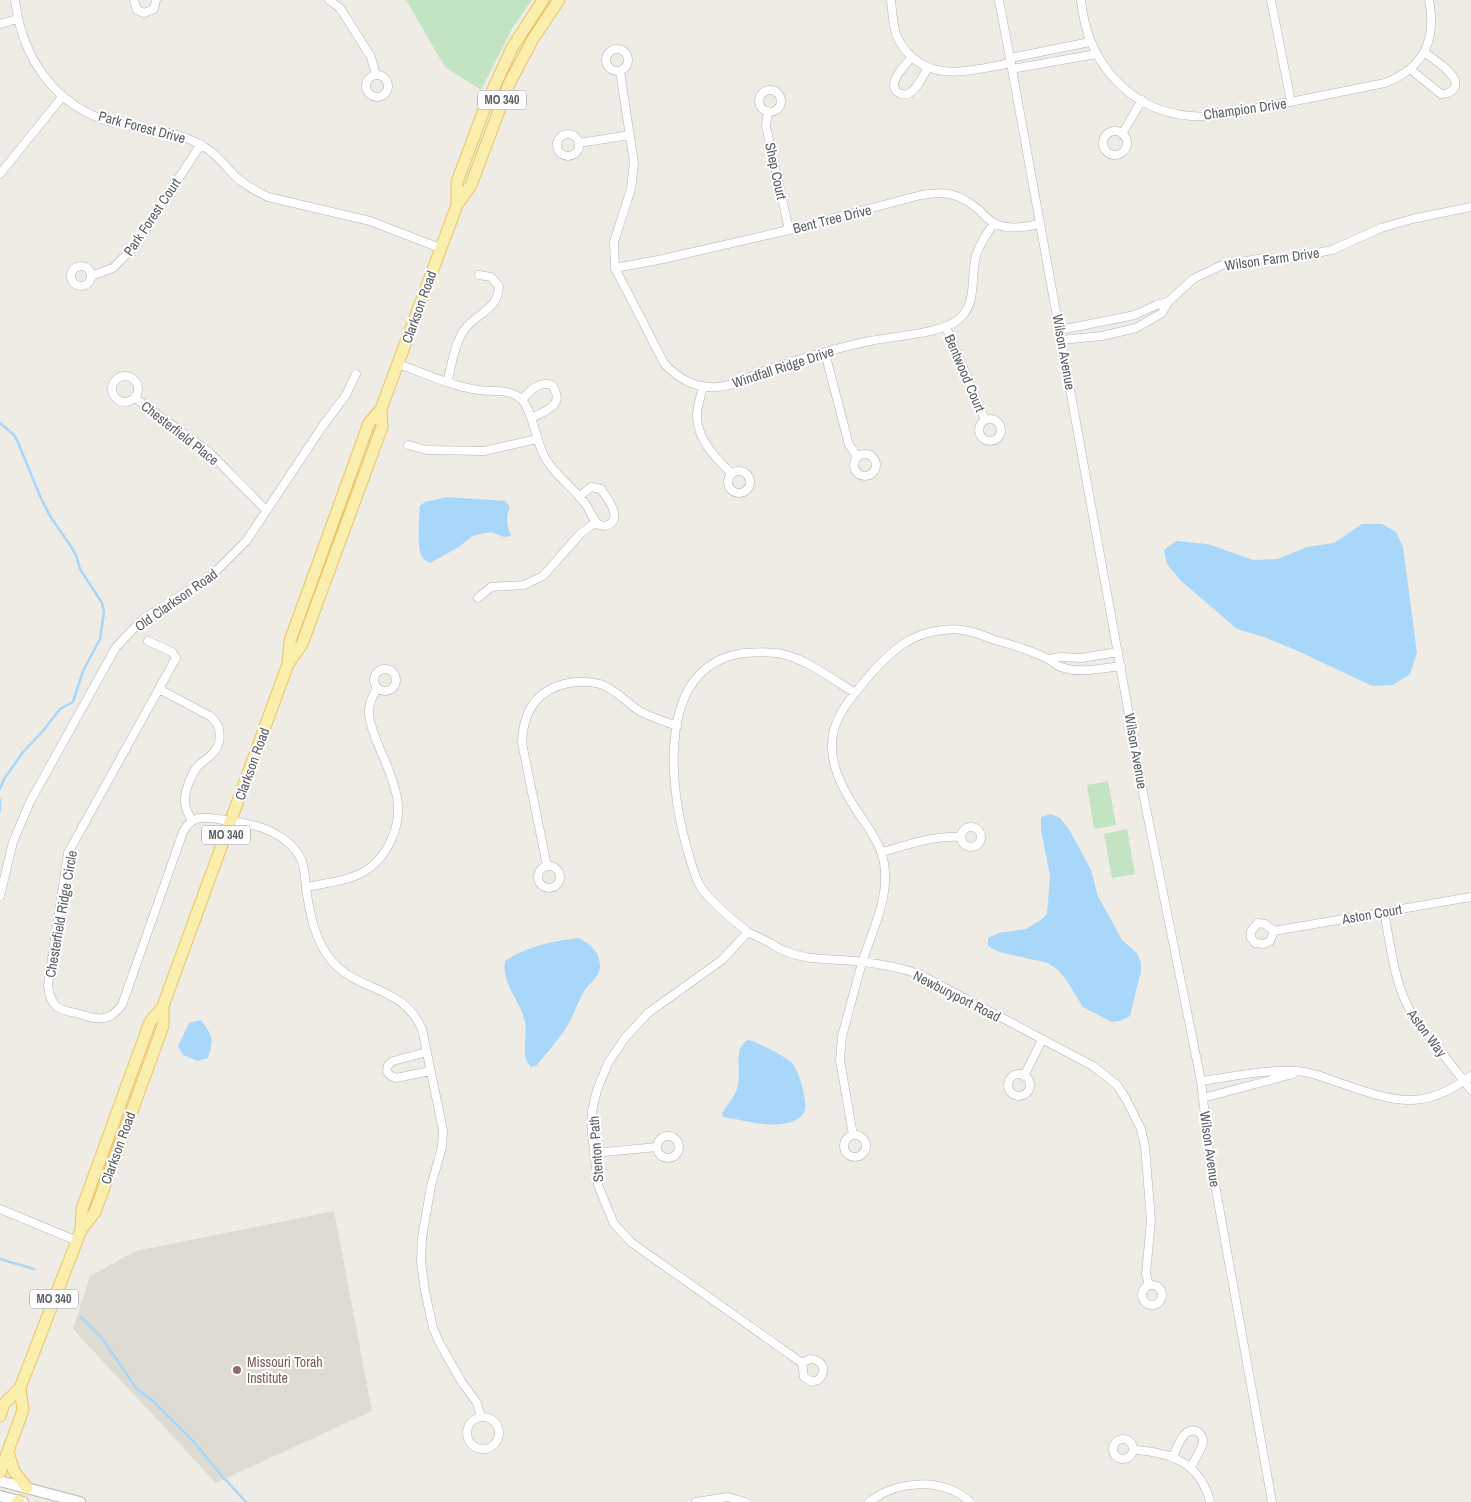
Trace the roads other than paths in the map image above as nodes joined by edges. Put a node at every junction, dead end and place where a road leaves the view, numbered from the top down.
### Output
1 (14, 0) edge
2 (134, 0) edge
3 (156, 0) edge
4 (329, 0) edge
5 (543, 0) edge
6 (559, 0) edge
7 (891, 0) edge
8 (998, 0) edge
9 (1081, 0) edge
10 (1271, 0) edge
11 (1429, 0) edge
12 (17, 19) junction
13 (0, 24) edge
14 (1090, 42) junction
15 (1424, 52) junction
16 (1096, 54) junction
17 (912, 57) junction
18 (1011, 63) junction
19 (928, 68) junction
20 (1410, 69) junction
21 (620, 71) dead end
22 (376, 75) dead end
23 (62, 97) junction
24 (1142, 100) junction
25 (1291, 102) junction
26 (768, 111) dead end
27 (1122, 134) dead end
28 (630, 135) junction
29 (579, 143) dead end
30 (201, 144) junction
31 (0, 174) edge
32 (456, 205) junction
33 (1471, 207) edge
34 (994, 223) junction
35 (1040, 224) junction
36 (789, 230) junction
37 (440, 248) junction
38 (615, 268) junction
39 (479, 275) dead end
40 (91, 276) dead end
41 (1168, 302) junction
42 (946, 327) junction
43 (1060, 330) junction
44 (1061, 340) junction
45 (825, 353) junction
46 (398, 364) junction
47 (356, 374) dead end
48 (447, 382) junction
49 (703, 386) junction
50 (135, 398) dead end
51 (522, 400) junction
52 (530, 418) junction
53 (985, 420) dead end
54 (537, 439) junction
55 (408, 445) dead end
56 (858, 457) dead end
57 (731, 474) dead end
58 (579, 497) junction
59 (266, 510) junction
60 (596, 522) junction
61 (478, 598) dead end
62 (148, 641) dead end
63 (1118, 652) junction
64 (1049, 659) junction
65 (1121, 666) junction
66 (376, 688) dead end
67 (159, 689) junction
68 (855, 693) junction
69 (676, 726) junction
70 (192, 821) junction
71 (231, 821) junction
72 (961, 837) dead end
73 (882, 852) junction
74 (548, 866) dead end
75 (306, 887) junction
76 (0, 896) edge
77 (1471, 897) edge
78 (1384, 912) junction
79 (1274, 931) dead end
80 (748, 932) junction
81 (862, 962) junction
82 (163, 1006) junction
83 (1042, 1040) junction
84 (427, 1052) junction
85 (430, 1072) junction
86 (1300, 1072) junction
87 (1024, 1076) dead end
88 (1468, 1079) edge
89 (1201, 1081) junction
90 (1471, 1090) edge
91 (1204, 1098) junction
92 (112, 1124) junction
93 (853, 1134) dead end
94 (657, 1147) dead end
95 (118, 1149) junction
96 (594, 1152) junction
97 (0, 1210) edge
98 (81, 1230) junction
99 (77, 1241) junction
100 (1149, 1285) dead end
101 (802, 1363) dead end
102 (20, 1388) junction
103 (0, 1416) edge
104 (481, 1417) junction
105 (1134, 1450) dead end
106 (8, 1452) junction
107 (1173, 1457) junction
108 (1191, 1467) junction
109 (0, 1473) edge
110 (0, 1481) edge
111 (27, 1488) junction
112 (0, 1496) edge
113 (20, 1502) edge
114 (80, 1502) edge
115 (696, 1502) edge
116 (745, 1502) edge
117 (869, 1502) edge
118 (970, 1502) edge
119 (1210, 1502) edge
120 (1272, 1502) edge

1 - 12 street, Park Forest Drive
2 - 3 street
4 - 22 street
5 - 32 main road, Clarkson Road / MO 340
6 - 32 main road, Clarkson Road / MO 340
7 - 17 street
8 - 18 street, Wilson Avenue
9 - 14 street, Champion Drive
10 - 25 street
11 - 15 street, Champion Drive
12 - 13 street
12 - 23 street, Park Forest Drive
14 - 16 street, Champion Drive
14 - 18 street
15 - 20 street, Champion Drive
15 - 20 street
16 - 18 street
16 - 24 street, Champion Drive
17 - 19 street
17 - 19 street
18 - 19 street
18 - 35 street, Wilson Avenue
20 - 25 street, Champion Drive
21 - 28 street, Windfall Ridge Drive
23 - 30 street, Park Forest Drive
23 - 31 street
24 - 25 street, Champion Drive
24 - 27 street
26 - 36 street, Shep Court
28 - 29 street
28 - 38 street, Windfall Ridge Drive
30 - 37 street, Park Forest Drive
30 - 40 street, Park Forest Court
32 - 37 main road, Clarkson Road / MO 340
33 - 41 street, Wilson Farm Drive
34 - 35 street
34 - 36 street, Bent Tree Drive
34 - 42 street, Windfall Ridge Drive
35 - 43 street, Wilson Avenue
36 - 38 street, Bent Tree Drive
37 - 46 main road, Clarkson Road / MO 340
38 - 49 street, Windfall Ridge Drive
39 - 48 street
41 - 43 street, Wilson Farm Drive
41 - 44 street, Wilson Farm Drive
42 - 45 street, Windfall Ridge Drive
42 - 53 street, Bentwood Court
43 - 44 street, Wilson Avenue
44 - 63 street, Wilson Avenue
45 - 49 street, Windfall Ridge Drive
45 - 56 street
46 - 48 street
46 - 71 main road, Clarkson Road / MO 340
47 - 59 street, Old Clarkson Road
48 - 51 street
49 - 57 street
50 - 59 street, Chesterfield Place
51 - 52 street
51 - 52 street
52 - 54 street
54 - 55 street
54 - 58 street
58 - 60 street
58 - 60 street
59 - 76 street, Old Clarkson Road
60 - 61 street
62 - 67 street, Chesterfield Ridge Circle
63 - 64 street
63 - 65 street, Wilson Avenue
64 - 65 street
64 - 68 street
65 - 89 street, Wilson Avenue
66 - 75 street
67 - 70 street
67 - 70 street, Chesterfield Ridge Circle
68 - 69 street, Newburyport Road
68 - 73 street
69 - 74 street
69 - 80 street, Newburyport Road
70 - 71 street
71 - 75 street
71 - 82 main road, Clarkson Road / MO 340
72 - 73 street
73 - 81 street
75 - 84 street
77 - 78 street, Aston Court
78 - 79 street, Aston Court
78 - 88 street, Aston Way
80 - 81 street, Newburyport Road
80 - 96 street, Stenton Path
81 - 83 street, Newburyport Road
81 - 93 street
82 - 92 main road, Clarkson Road / MO 340
82 - 95 main road, Clarkson Road / MO 340
83 - 87 street
83 - 100 street, Newburyport Road
84 - 85 street
84 - 85 street
85 - 104 street
86 - 88 street
86 - 89 street
86 - 91 street
88 - 90 street, Aston Way
89 - 91 street, Wilson Avenue
91 - 120 street, Wilson Avenue
92 - 95 main road
92 - 98 main road, Clarkson Road / MO 340
94 - 96 street
95 - 98 main road, Clarkson Road / MO 340
96 - 101 street, Stenton Path
97 - 99 street
98 - 99 main road, Clarkson Road / MO 340
99 - 102 main road, Clarkson Road / MO 340
102 - 103 main road, Clarkson Road / MO 340
102 - 106 main road, Clarkson Road / MO 340
104 - 104 street
105 - 107 street
106 - 109 main road, Clarkson Road / MO 340
106 - 111 main road
107 - 108 street
107 - 108 street
108 - 119 street
110 - 111 main road
111 - 114 main road
112 - 113 main road
115 - 116 street
117 - 118 street

